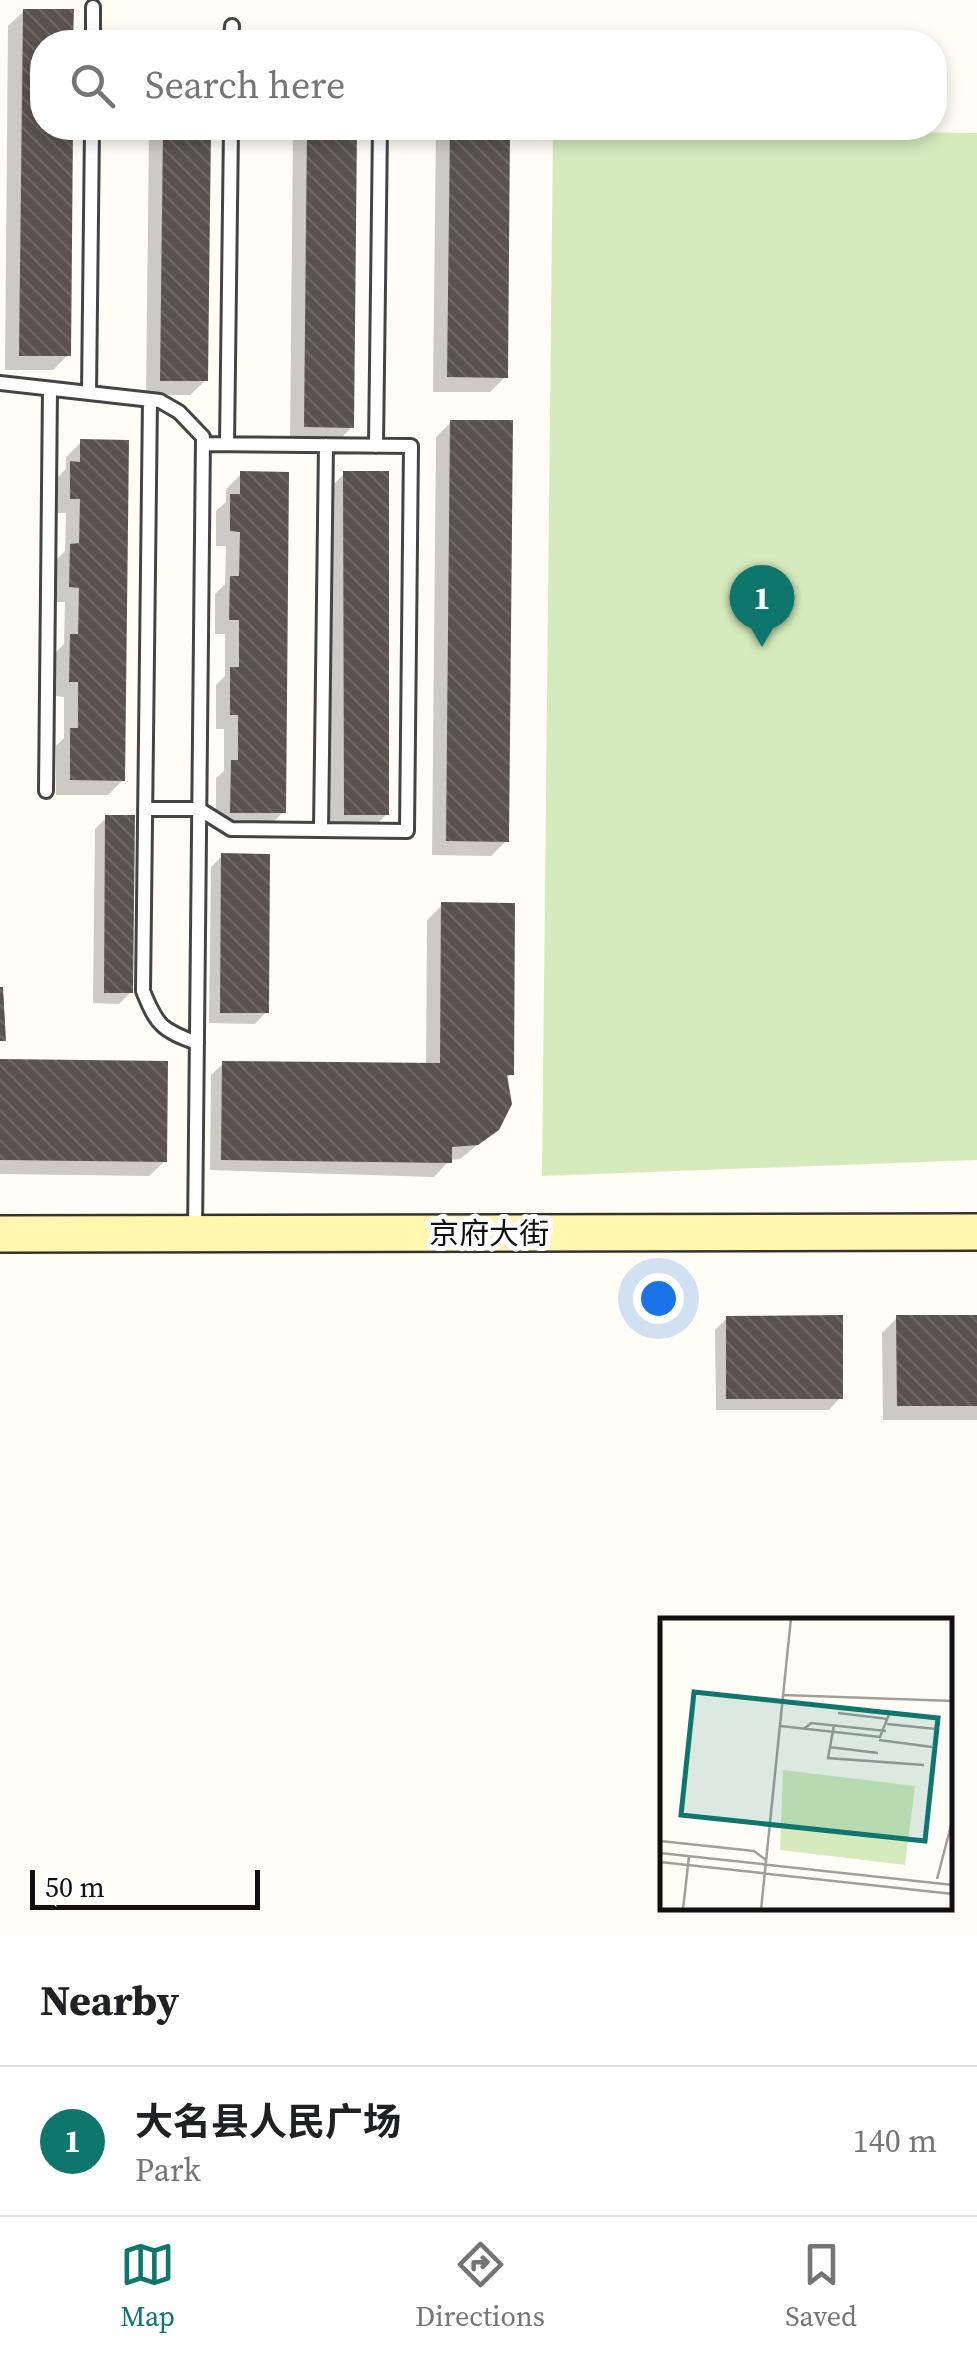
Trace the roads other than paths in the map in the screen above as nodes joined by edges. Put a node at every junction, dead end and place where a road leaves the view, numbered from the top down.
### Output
1 (93, 7) dead end
2 (232, 26) dead end
3 (93, 30) edge
4 (232, 30) edge
5 (92, 140) edge
6 (230, 140) edge
7 (380, 140) edge
8 (0, 383) edge
9 (50, 389) junction
10 (89, 393) junction
11 (150, 400) junction
12 (203, 444) junction
13 (227, 444) junction
14 (326, 445) junction
15 (376, 446) junction
16 (46, 791) dead end
17 (146, 809) junction
18 (199, 810) junction
19 (321, 830) junction
20 (197, 1043) junction
21 (977, 1232) edge
22 (0, 1234) edge
23 (195, 1235) junction

1 - 3 lane
2 - 4 lane
5 - 10 lane
6 - 13 lane
7 - 15 lane
8 - 9 lane
9 - 10 lane
9 - 16 lane
10 - 11 lane
11 - 12 lane
11 - 17 lane
12 - 13 lane
12 - 18 lane
13 - 14 lane
14 - 15 lane
14 - 19 lane
15 - 19 lane
17 - 18 lane
17 - 20 lane
18 - 19 lane
18 - 20 lane
20 - 23 lane
21 - 23 street, 京府大街
22 - 23 street, 京府大街

